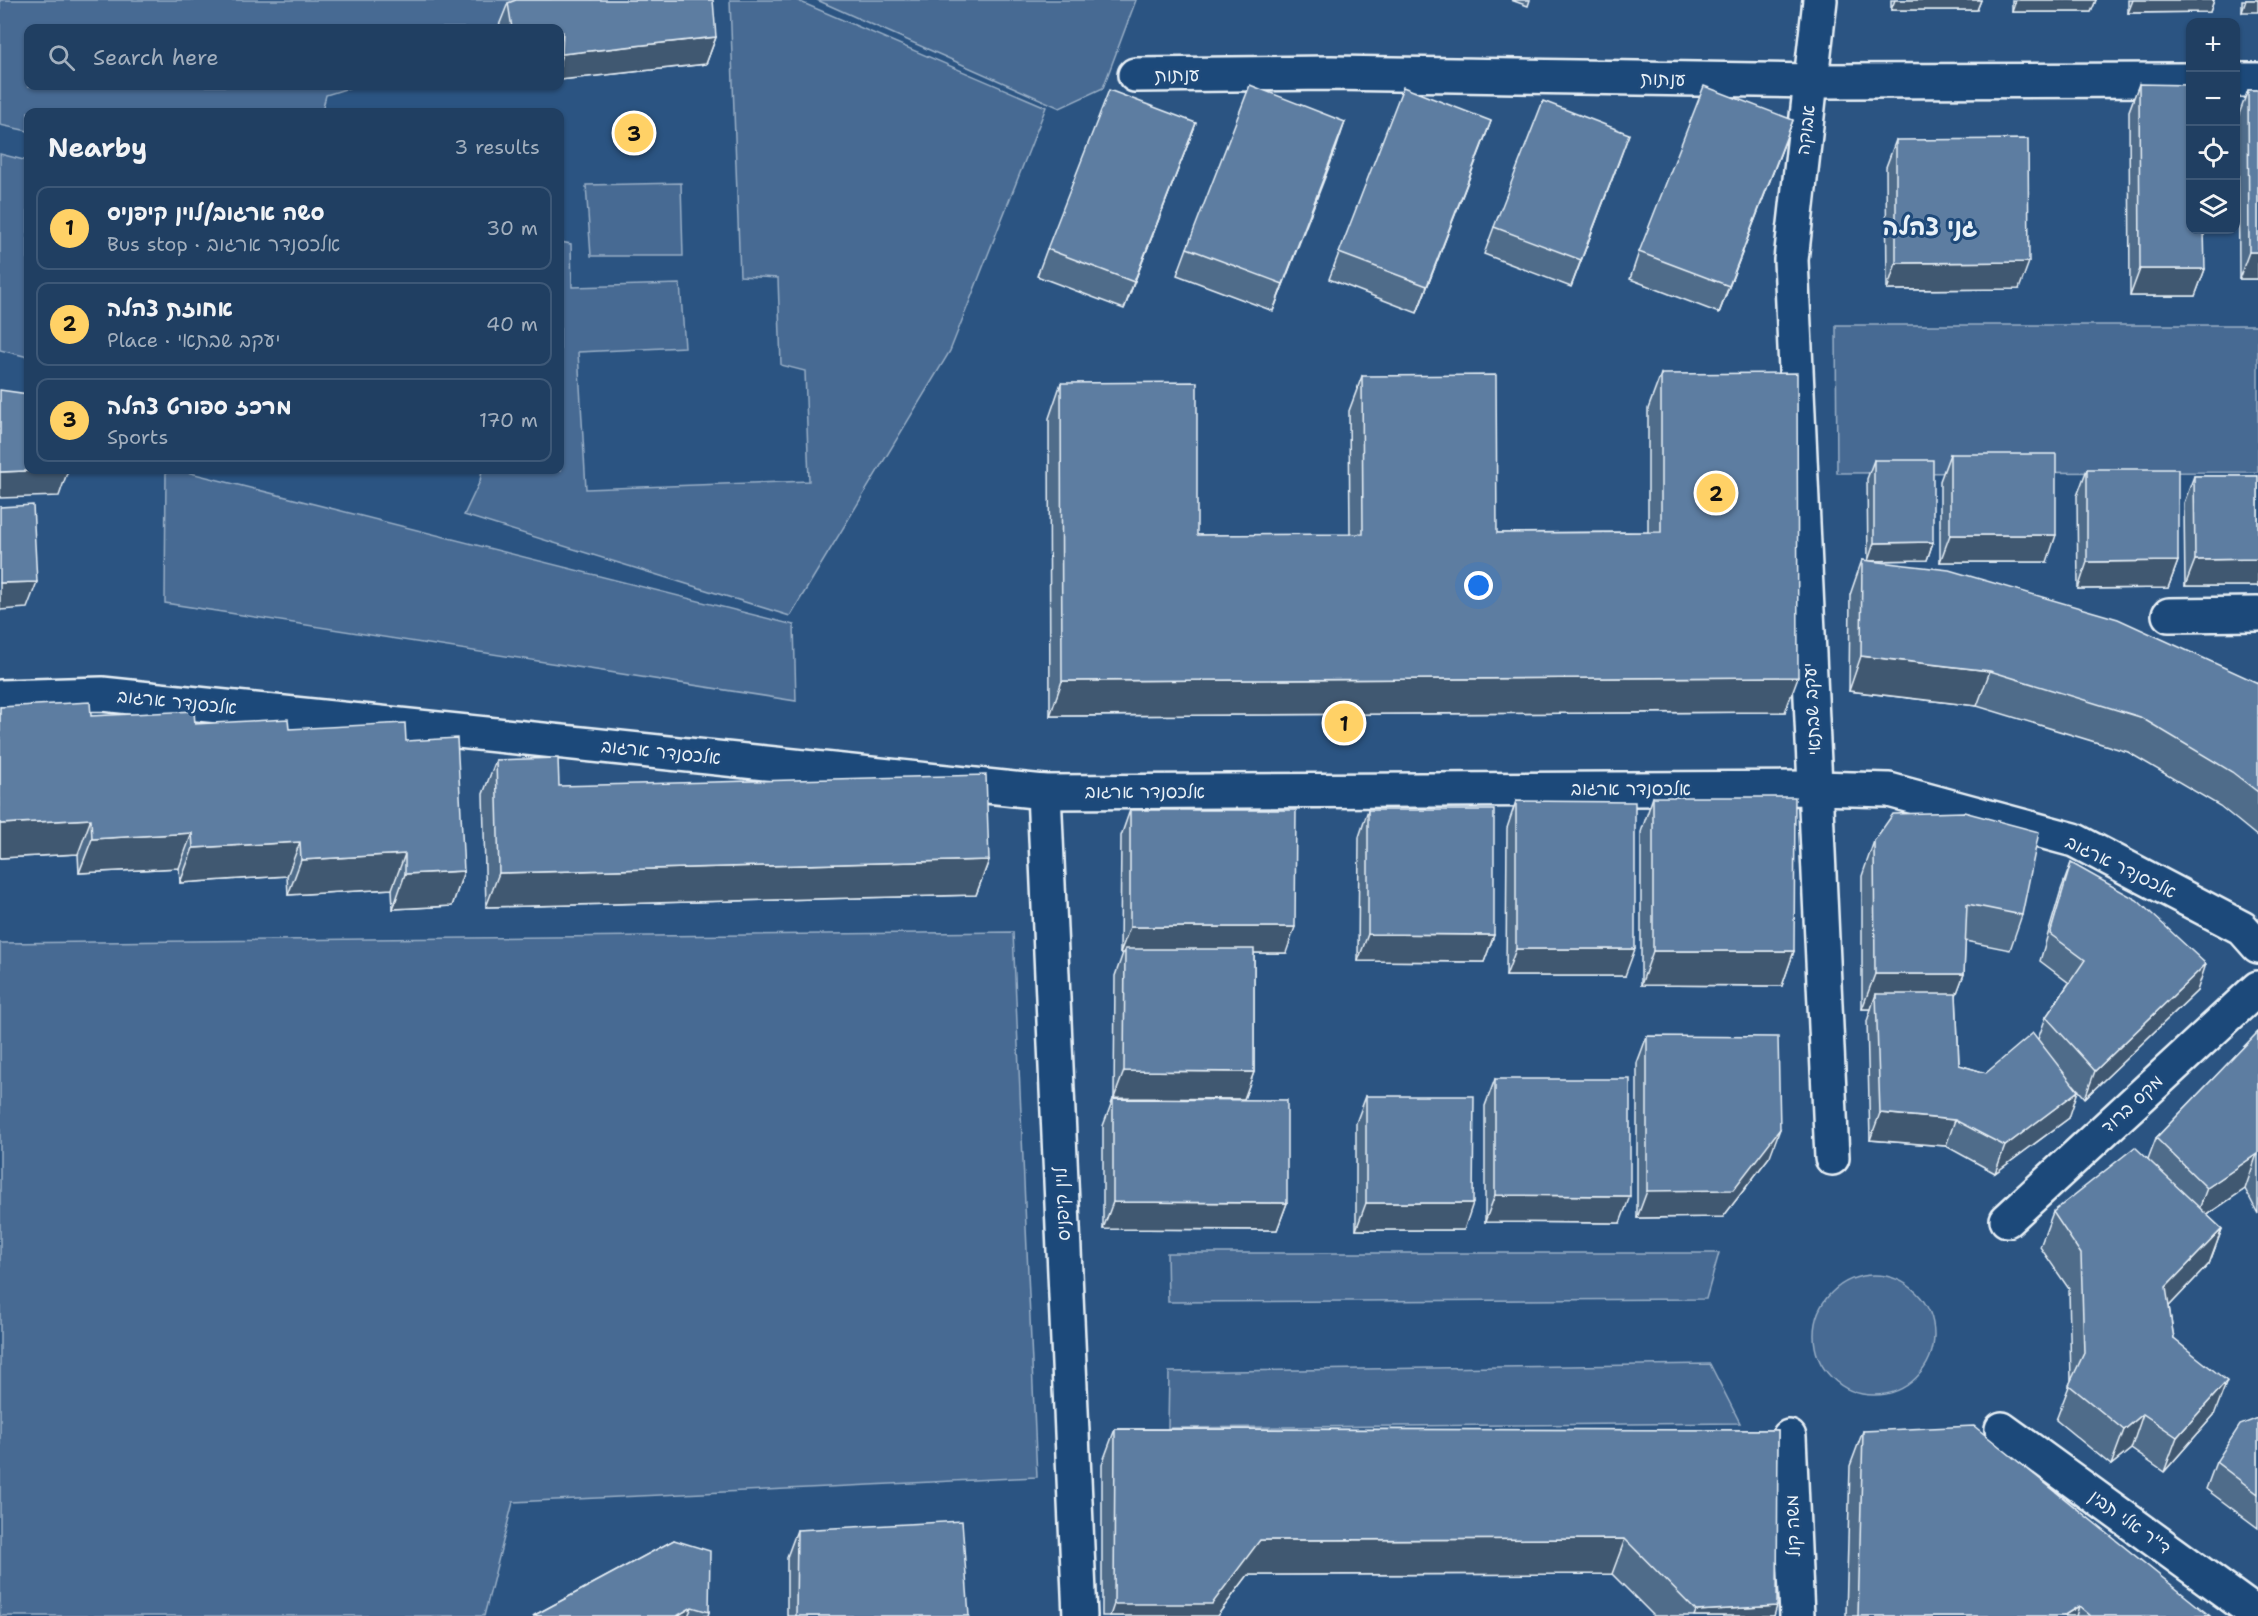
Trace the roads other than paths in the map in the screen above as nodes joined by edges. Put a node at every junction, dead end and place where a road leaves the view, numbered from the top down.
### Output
1 (1820, 0) edge
2 (1135, 75) dead end
3 (2186, 80) edge
4 (2240, 80) edge
5 (2258, 80) edge
6 (1812, 81) junction
7 (1791, 260) joint
8 (2258, 614) edge
9 (2169, 615) dead end
10 (0, 697) edge
11 (1815, 788) junction
12 (1044, 792) junction
13 (2258, 946) edge
14 (2258, 988) edge
15 (1832, 1158) dead end
16 (2007, 1220) dead end
17 (2002, 1429) dead end
18 (1789, 1437) dead end
19 (2258, 1615) edge
20 (1080, 1616) edge
21 (1797, 1616) edge

1 - 6 street, אבוקה
2 - 6 street, ענתות
3 - 6 street, ענתות
4 - 5 street
6 - 7 street, אבוקה
7 - 11 street, יעקב שבתאי
8 - 9 street
10 - 12 street, אלכסנדר ארגוב
11 - 12 street, אלכסנדר ארגוב
11 - 13 street, אלכסנדר ארגוב
11 - 15 street, יעקב שבתאי
12 - 20 street, לוין קיפניס
14 - 16 street, מקס ברוד
17 - 19 street, ד"ר אלי תבין
18 - 21 street, משה קול

